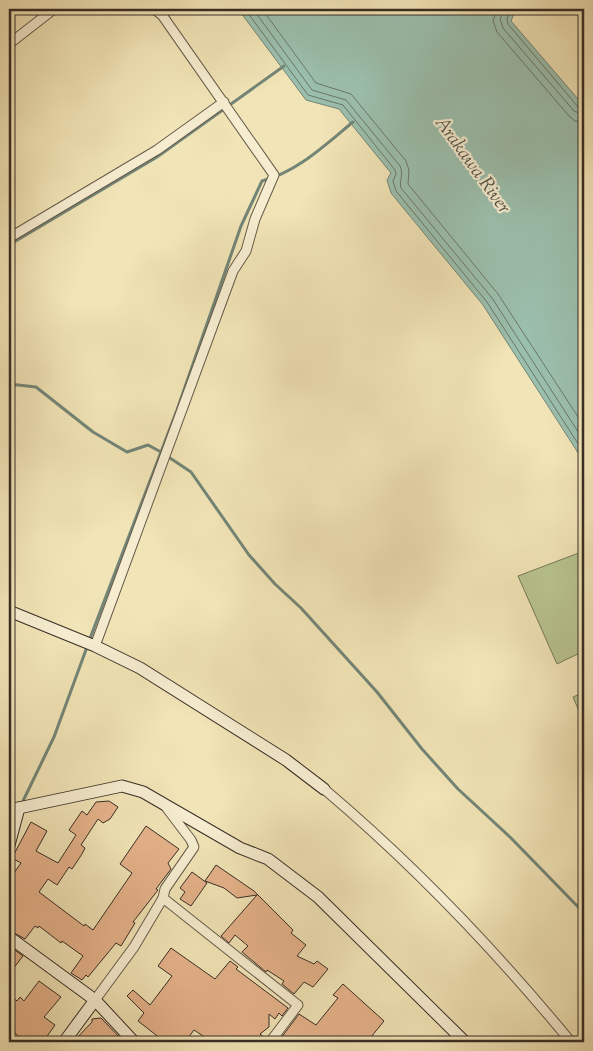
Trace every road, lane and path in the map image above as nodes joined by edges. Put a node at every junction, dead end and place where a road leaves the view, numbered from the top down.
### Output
1 (54, 9) edge
2 (154, 9) edge
3 (9, 44) edge
4 (224, 103) junction
5 (9, 238) edge
6 (9, 611) edge
7 (92, 645) junction
8 (324, 789) joint
9 (165, 806) junction
10 (14, 809) edge
11 (9, 845) edge
12 (163, 898) junction
13 (9, 937) edge
14 (95, 1000) junction
15 (64, 1042) edge
16 (134, 1042) edge
17 (270, 1042) edge
18 (465, 1042) edge
19 (571, 1042) edge

1 - 3 street
2 - 4 street
4 - 5 street
4 - 7 street
6 - 7 street
7 - 8 street
8 - 19 street
9 - 10 street
9 - 12 street
9 - 18 street
10 - 11 street
12 - 14 street
12 - 17 street
13 - 14 street
14 - 15 street
14 - 16 street

